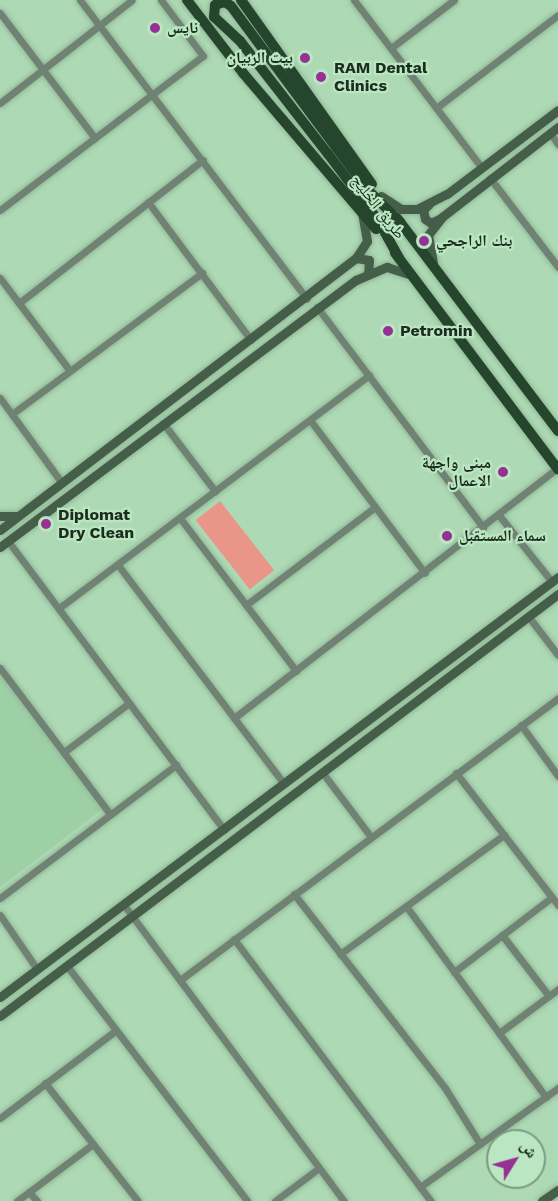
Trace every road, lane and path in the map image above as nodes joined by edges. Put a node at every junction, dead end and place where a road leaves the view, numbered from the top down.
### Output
1 (80, 0) edge
2 (132, 0) edge
3 (161, 0) edge
4 (187, 0) edge
5 (241, 0) edge
6 (246, 0) edge
7 (354, 0) edge
8 (454, 0) edge
9 (249, 11) junction
10 (0, 13) edge
11 (558, 15) edge
12 (99, 25) junction
13 (390, 48) junction
14 (41, 67) junction
15 (153, 94) junction
16 (0, 103) edge
17 (436, 108) junction
18 (558, 110) edge
19 (554, 130) edge
20 (95, 138) junction
21 (558, 144) edge
22 (203, 160) junction
23 (482, 168) junction
24 (490, 178) junction
25 (381, 196) junction
26 (148, 202) junction
27 (431, 202) junction
28 (360, 208) junction
29 (0, 210) edge
30 (442, 217) junction
31 (400, 222) junction
32 (356, 258) junction
33 (399, 258) junction
34 (558, 267) edge
35 (435, 268) junction
36 (202, 273) junction
37 (368, 273) junction
38 (414, 277) junction
39 (0, 278) edge
40 (307, 299) junction
41 (19, 303) junction
42 (317, 307) junction
43 (251, 340) junction
44 (70, 371) junction
45 (369, 375) junction
46 (0, 398) edge
47 (12, 414) junction
48 (310, 420) junction
49 (164, 423) junction
50 (558, 431) edge
51 (558, 469) edge
52 (62, 483) junction
53 (214, 490) junction
54 (375, 507) junction
55 (498, 514) junction
56 (19, 515) junction
57 (0, 516) edge
58 (180, 518) junction
59 (28, 525) junction
60 (483, 527) junction
61 (0, 530) edge
62 (4, 543) edge
63 (118, 564) junction
64 (425, 573) junction
65 (555, 579) edge
66 (558, 594) edge
67 (246, 605) junction
68 (58, 609) junction
69 (528, 616) junction
70 (558, 655) edge
71 (0, 668) edge
72 (296, 671) junction
73 (558, 698) edge
74 (129, 703) junction
75 (234, 717) junction
76 (520, 725) junction
77 (64, 752) junction
78 (176, 765) junction
79 (322, 772) junction
80 (456, 773) junction
81 (558, 776) edge
82 (284, 784) junction
83 (110, 814) junction
84 (224, 830) junction
85 (504, 835) junction
86 (371, 837) junction
87 (294, 894) junction
88 (552, 897) junction
89 (0, 898) edge
90 (124, 905) junction
91 (558, 905) edge
92 (406, 906) junction
93 (0, 915) edge
94 (132, 916) junction
95 (502, 935) junction
96 (234, 939) junction
97 (340, 954) junction
98 (67, 966) junction
99 (37, 969) junction
100 (454, 972) junction
101 (180, 980) junction
102 (558, 989) edge
103 (549, 996) junction
104 (0, 997) edge
105 (0, 1017) edge
106 (115, 1030) junction
107 (499, 1033) junction
108 (45, 1083) junction
109 (558, 1088) edge
110 (546, 1096) junction
111 (0, 1118) edge
112 (93, 1144) junction
113 (480, 1144) junction
114 (319, 1168) junction
115 (420, 1187) junction
116 (558, 1190) edge
117 (29, 1192) junction
118 (17, 1201) edge
119 (37, 1201) edge
120 (138, 1201) edge
121 (247, 1201) edge
122 (275, 1201) edge
123 (344, 1201) edge
124 (431, 1201) edge
125 (542, 1201) edge

1 - 12 street
2 - 12 street
3 - 15 street
4 - 28 main road, طريق الخليج
5 - 9 main road, طريق الخليج
6 - 9 street
7 - 13 street
8 - 13 street
9 - 25 main road, طريق الخليج
10 - 14 street
11 - 17 street
12 - 14 street
12 - 15 street
13 - 17 street
14 - 16 street
14 - 20 street
15 - 20 street
15 - 22 street
17 - 23 street
18 - 23 street
19 - 21 street
19 - 24 street
20 - 29 street
22 - 26 street
22 - 40 street
23 - 27 street
24 - 30 street
24 - 34 street
25 - 27 street
25 - 31 main road, طريق الخليج
26 - 36 street
26 - 41 street
27 - 30 street
28 - 32 street
28 - 33 main road, طريق الخليج
30 - 35 street
31 - 33 main road
31 - 35 main road, طريق الخليج
32 - 37 street
32 - 40 street
33 - 38 main road, طريق الخليج
35 - 50 main road, طريق الخليج
36 - 43 street
36 - 44 street
37 - 38 street
37 - 42 street
38 - 51 main road, طريق الخليج
39 - 41 street
40 - 43 street
41 - 44 street
42 - 45 street
42 - 49 street
43 - 52 street
44 - 47 street
45 - 48 street
45 - 60 street
46 - 47 street
47 - 52 street
48 - 53 street
48 - 54 street
49 - 53 street
49 - 59 street
51 - 55 street
52 - 56 street
52 - 59 street
53 - 58 street
54 - 64 street
54 - 67 street
55 - 60 street
55 - 65 street
56 - 57 street
56 - 61 street
58 - 63 street
58 - 67 street
59 - 62 street
60 - 64 street
62 - 68 street
63 - 68 street
63 - 75 street
64 - 72 street
65 - 82 street
66 - 69 street
67 - 72 street
68 - 74 street
69 - 70 street
69 - 79 street
71 - 77 street
72 - 75 street
73 - 76 street
74 - 77 street
74 - 78 street
75 - 82 street
76 - 80 street
76 - 81 street
77 - 83 street
78 - 83 street
78 - 84 street
79 - 86 street
79 - 94 street
80 - 85 street
80 - 86 street
82 - 84 street
83 - 89 street
84 - 90 street
85 - 88 street
85 - 92 street
86 - 87 street
87 - 96 street
87 - 97 street
88 - 91 street
88 - 95 street
90 - 94 street
90 - 99 street
92 - 97 street
92 - 100 street
93 - 99 street
94 - 98 street
94 - 101 street
95 - 100 street
95 - 103 street
96 - 101 street
96 - 115 street
97 - 113 street
98 - 105 street
98 - 106 street
99 - 104 street
100 - 107 street
101 - 114 street
102 - 103 street
103 - 107 street
106 - 108 street
106 - 121 street
107 - 110 street
108 - 111 street
108 - 112 street
109 - 110 street
110 - 113 street
112 - 117 street
112 - 120 street
113 - 115 street
114 - 122 street
114 - 123 street
115 - 124 street
116 - 125 street
117 - 118 street
117 - 119 street

